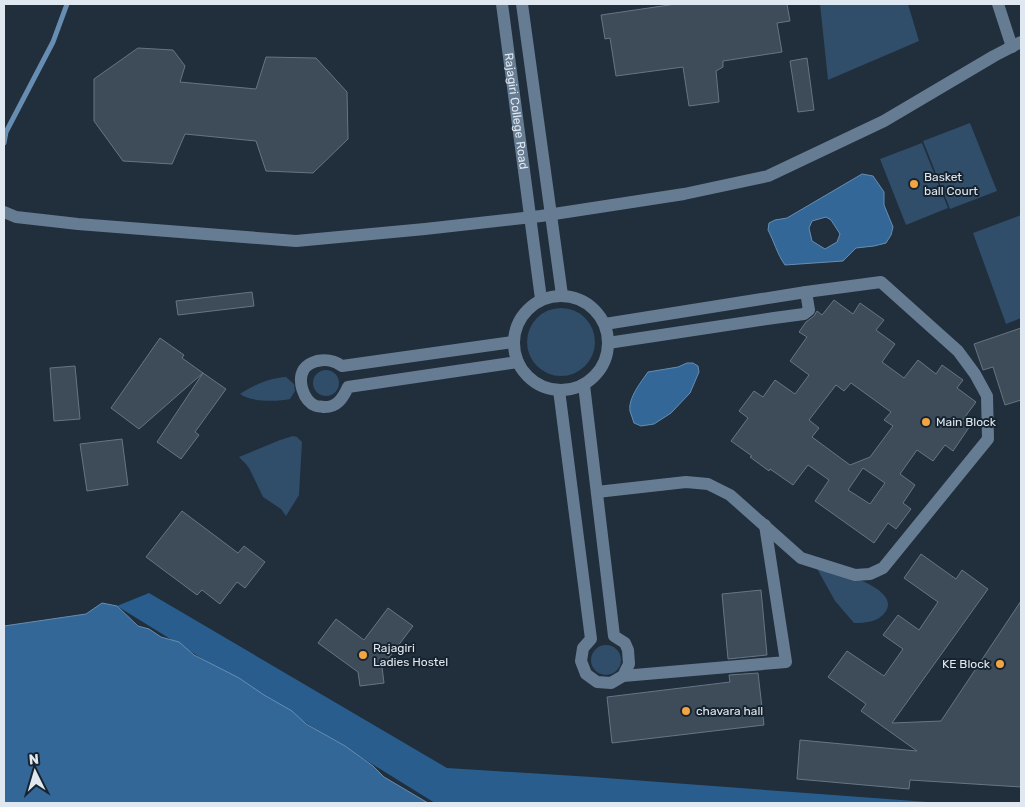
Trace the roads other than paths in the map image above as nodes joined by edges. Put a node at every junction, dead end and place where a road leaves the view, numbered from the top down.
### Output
1 (502, 4) edge
2 (522, 4) edge
3 (998, 4) edge
4 (1016, 45) edge
5 (4, 212) edge
6 (552, 214) junction
7 (530, 217) junction
8 (806, 292) junction
9 (562, 295) junction
10 (541, 299) junction
11 (605, 324) junction
12 (513, 342) junction
13 (608, 344) junction
14 (518, 362) junction
15 (584, 384) junction
16 (559, 390) junction
17 (597, 492) junction
18 (765, 525) junction
19 (623, 676) junction

1 - 7 street, Rajagiri College Road
2 - 6 street, Rajagiri College Road
3 - 4 street
4 - 6 street
5 - 7 street
6 - 7 street
6 - 9 street, Rajagiri College Road
7 - 10 street, Rajagiri College Road
8 - 11 street
8 - 13 street
8 - 18 street
9 - 10 street
9 - 11 street
10 - 12 street
11 - 13 street
12 - 14 street
12 - 14 street
13 - 15 street
14 - 16 street
15 - 16 street
15 - 17 street
16 - 19 street
17 - 18 street
17 - 19 street
18 - 19 street

